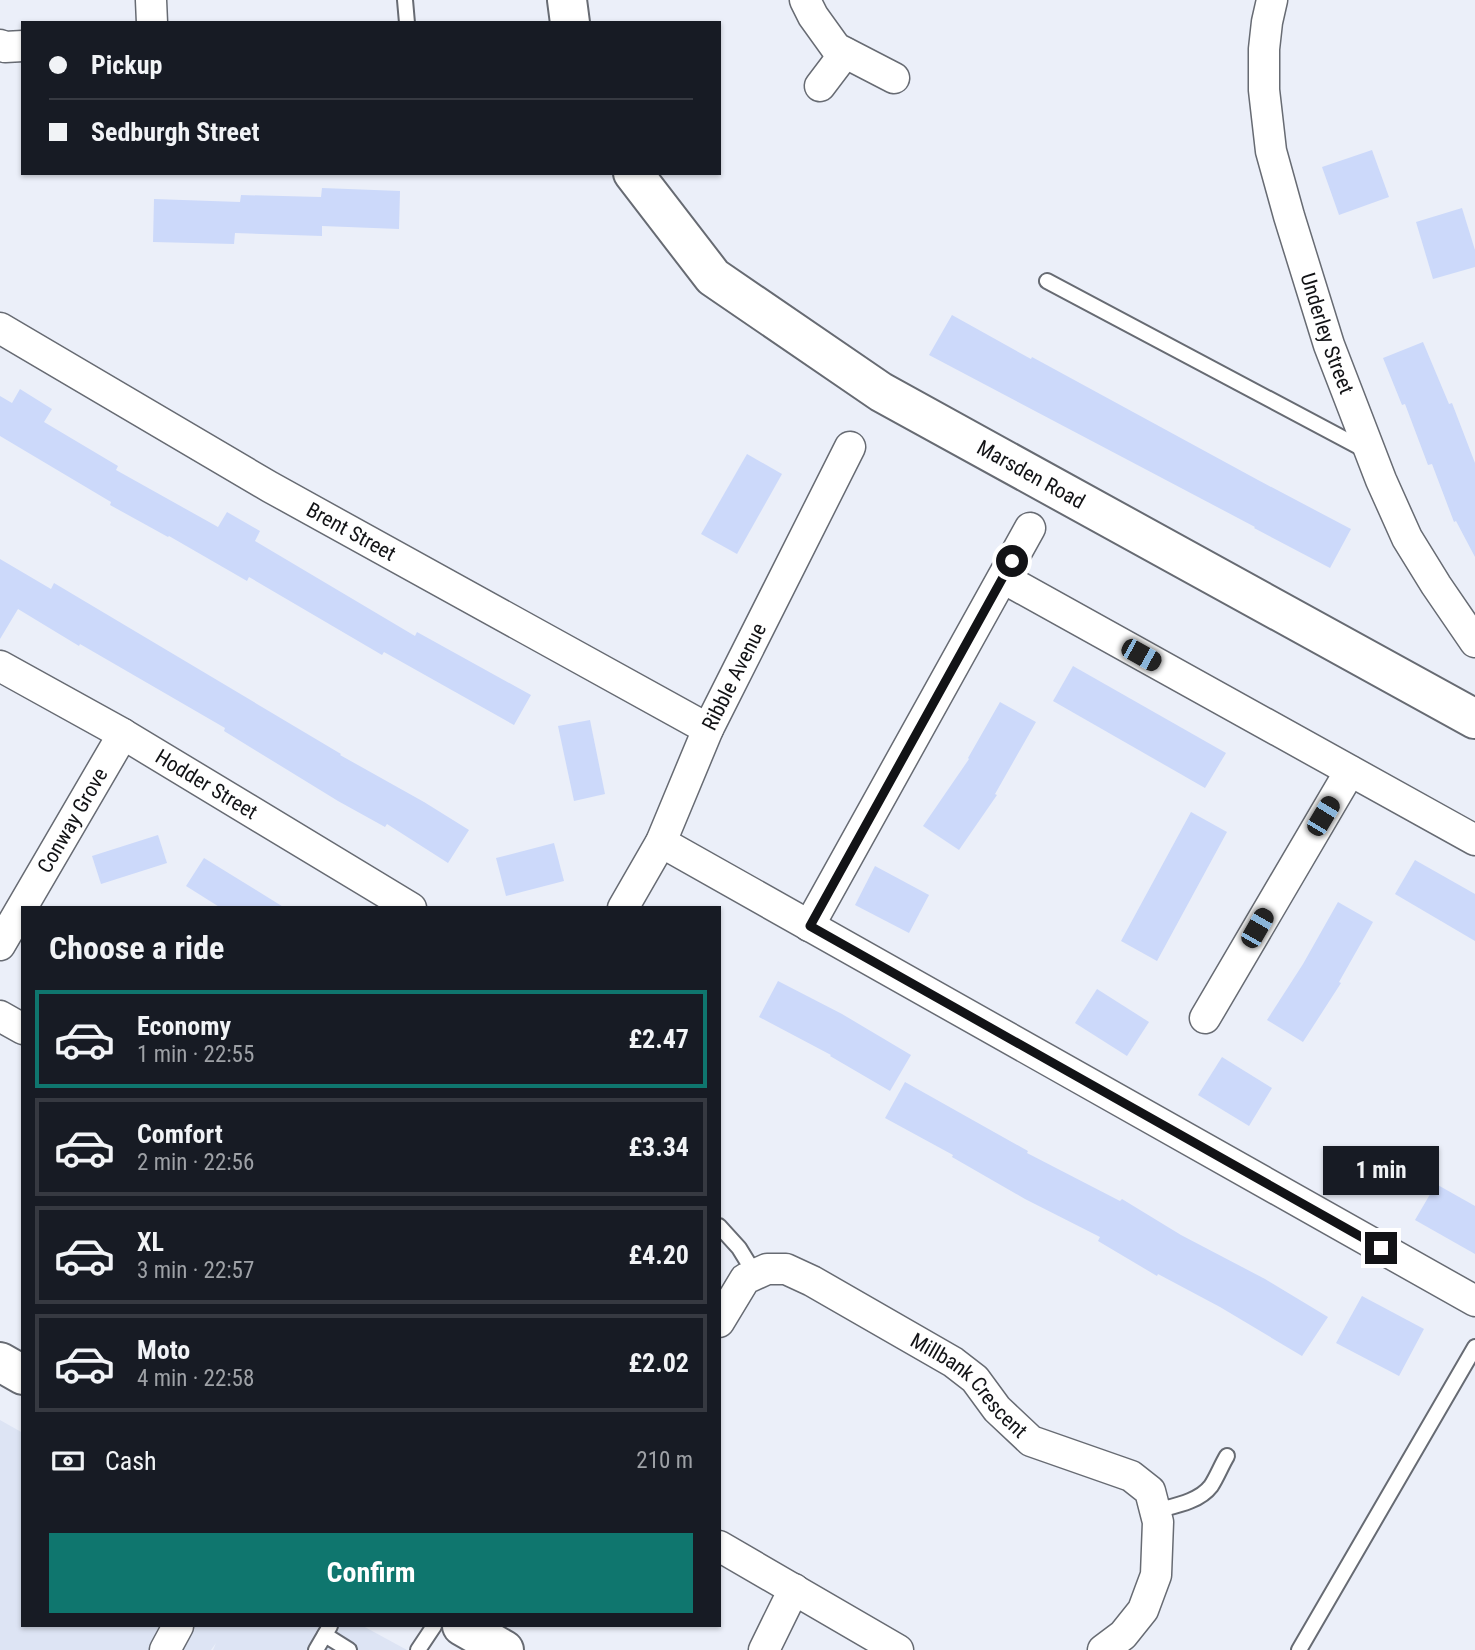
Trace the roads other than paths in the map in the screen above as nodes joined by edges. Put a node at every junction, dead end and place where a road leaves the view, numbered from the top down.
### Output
1 (151, 0) edge
2 (405, 0) edge
3 (567, 0) edge
4 (805, 0) edge
5 (1272, 0) edge
6 (152, 21) edge
7 (407, 21) edge
8 (570, 21) edge
9 (0, 45) edge
10 (21, 46) edge
11 (845, 53) junction
12 (894, 78) dead end
13 (820, 86) dead end
14 (635, 175) edge
15 (1046, 281) dead end
16 (0, 328) edge
17 (850, 447) dead end
18 (1370, 452) junction
19 (1030, 528) dead end
20 (1003, 578) junction
21 (1475, 642) edge
22 (0, 666) edge
23 (1475, 719) edge
24 (708, 729) junction
25 (123, 734) junction
26 (1350, 771) junction
27 (1475, 840) edge
28 (661, 842) junction
29 (23, 906) edge
30 (408, 906) edge
31 (624, 906) edge
32 (21, 909) edge
33 (810, 926) junction
34 (0, 945) edge
35 (0, 1016) edge
36 (1205, 1018) dead end
37 (21, 1028) edge
38 (721, 1228) edge
39 (755, 1274) junction
40 (1475, 1301) edge
41 (721, 1319) edge
42 (1475, 1347) edge
43 (0, 1362) edge
44 (21, 1374) edge
45 (1227, 1456) dead end
46 (1155, 1511) junction
47 (721, 1547) edge
48 (794, 1590) junction
49 (177, 1627) edge
50 (433, 1627) edge
51 (464, 1627) edge
52 (327, 1630) edge
53 (165, 1650) edge
54 (316, 1650) edge
55 (349, 1650) edge
56 (418, 1650) edge
57 (504, 1650) edge
58 (764, 1650) edge
59 (898, 1650) edge
60 (1103, 1650) edge
61 (1299, 1650) edge

1 - 6 street
2 - 7 lane
3 - 8 main road
4 - 11 street
5 - 18 street, Underley Street
9 - 10 street
11 - 12 street
11 - 13 street
14 - 23 main road, Marsden Road
15 - 18 lane
16 - 24 street, Brent Street
17 - 24 street, Ribble Avenue
18 - 21 street, Underley Street
19 - 20 street
20 - 26 street
20 - 33 street
22 - 25 street, Hodder Street
24 - 28 street, Ribble Avenue
25 - 29 street, Conway Grove
25 - 30 street, Hodder Street
26 - 27 street
26 - 36 street
28 - 31 street, Ribble Avenue
28 - 33 street
32 - 34 street, Conway Grove
33 - 40 street
35 - 37 street
38 - 39 lane
39 - 41 street
39 - 46 street, Millbank Crescent
42 - 61 lane
43 - 44 main road
45 - 46 lane
46 - 60 street, Millbank Crescent
47 - 48 street
48 - 58 street
48 - 59 street
49 - 53 street
50 - 56 lane
51 - 57 main road
52 - 54 lane
52 - 55 lane

